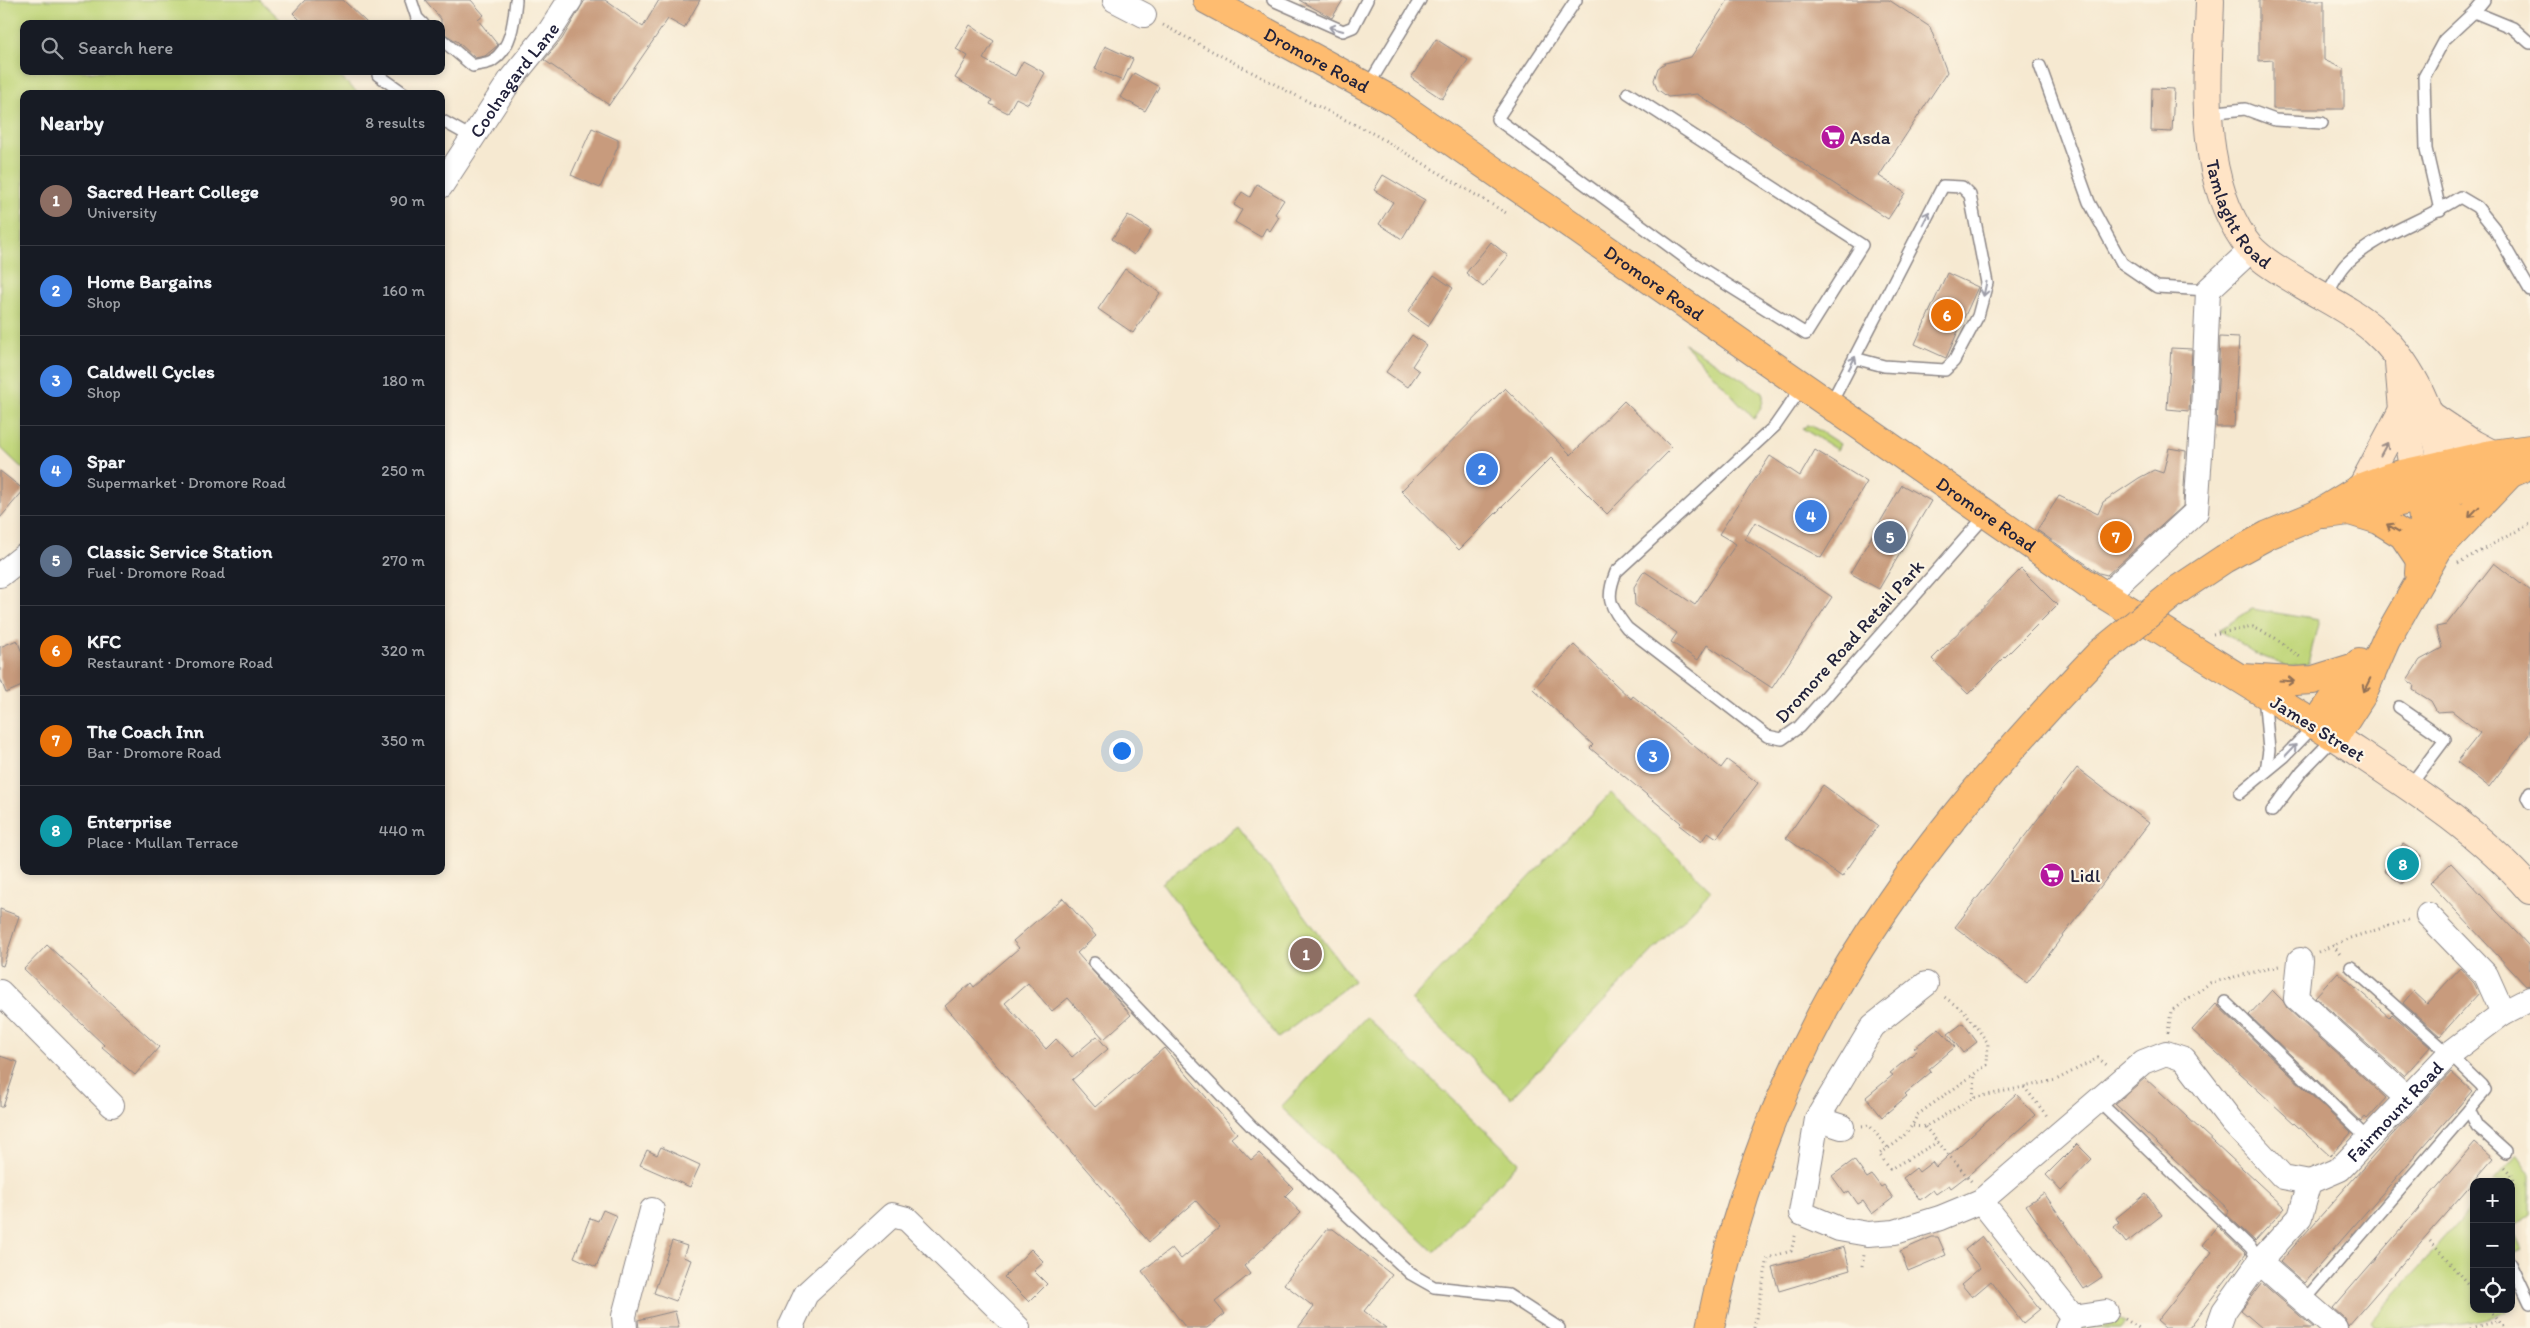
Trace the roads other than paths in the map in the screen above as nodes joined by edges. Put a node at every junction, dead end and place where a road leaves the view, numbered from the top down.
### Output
1 (411, 0) edge
2 (516, 0) edge
3 (570, 0) edge
4 (1115, 0) edge
5 (1207, 0) edge
6 (1273, 0) edge
7 (1367, 0) edge
8 (1420, 0) edge
9 (1576, 0) edge
10 (2210, 0) edge
11 (2484, 0) edge
12 (2474, 12) junction
13 (1144, 15) road end
14 (419, 20) edge
15 (445, 42) edge
16 (2530, 43) edge
17 (2040, 66) dead end
18 (378, 75) dead end
19 (1368, 86) junction
20 (399, 90) edge
21 (1628, 93) dead end
22 (2208, 113) junction
23 (445, 122) edge
24 (2322, 122) dead end
25 (473, 138) junction
26 (445, 180) edge
27 (2440, 210) junction
28 (2251, 250) junction
29 (2208, 290) junction
30 (2530, 290) edge
31 (2325, 298) junction
32 (1854, 358) junction
33 (2399, 358) junction
34 (1802, 387) junction
35 (1830, 406) junction
36 (2403, 410) junction
37 (2430, 415) junction
38 (2530, 449) edge
39 (2492, 454) junction
40 (2443, 466) junction
41 (2415, 471) junction
42 (2519, 471) edge
43 (2362, 487) junction
44 (2432, 495) junction
45 (2353, 512) junction
46 (2316, 515) junction
47 (1986, 516) junction
48 (20, 559) edge
49 (2432, 565) junction
50 (0, 575) edge
51 (2098, 591) junction
52 (2386, 640) junction
53 (2355, 667) junction
54 (2238, 678) junction
55 (2264, 693) junction
56 (2399, 707) dead end
57 (2325, 731) junction
58 (2266, 771) junction
59 (2409, 787) junction
60 (2530, 792) edge
61 (2240, 793) dead end
62 (2530, 803) edge
63 (2272, 811) dead end
64 (2530, 890) edge
65 (2428, 915) dead end
66 (2300, 960) dead end
67 (1094, 963) dead end
68 (2351, 967) dead end
69 (1926, 984) road end
70 (0, 992) edge
71 (2530, 999) edge
72 (2225, 1002) dead end
73 (2503, 1013) junction
74 (2449, 1054) junction
75 (2406, 1097) junction
76 (2098, 1101) junction
77 (112, 1105) dead end
78 (2469, 1110) junction
79 (1817, 1119) junction
80 (1842, 1127) road end
81 (2370, 1140) junction
82 (2506, 1152) dead end
83 (2310, 1182) junction
84 (1981, 1201) junction
85 (652, 1210) dead end
86 (2259, 1262) junction
87 (2513, 1268) edge
88 (2304, 1301) junction
89 (2530, 1303) edge
90 (2106, 1312) dead end
91 (2070, 1323) edge
92 (792, 1327) edge
93 (624, 1328) edge
94 (1018, 1328) edge
95 (1559, 1328) edge
96 (1710, 1328) edge
97 (2218, 1328) edge
98 (2335, 1328) edge

1 - 14 lane
2 - 15 lane
3 - 25 street, Coolnagard Lane
4 - 13 street
5 - 19 highway, Dromore Road
7 -> 6 lane
8 - 19 lane
9 - 21 lane
10 - 22 street, Tamlaght Road
11 - 12 lane
12 - 16 lane
12 - 27 lane
17 - 29 lane
18 - 20 lane
19 - 34 highway, Dromore Road
22 - 24 lane
22 - 28 street, Tamlaght Road
23 - 25 lane
25 - 26 street, Coolnagard Lane
27 - 30 lane
27 - 31 lane
28 - 29 street
28 - 31 street, Tamlaght Road
29 - 51 street
31 - 33 street, Tamlaght Road
32 -> 32 lane
35 -> 32 lane
33 - 36 street
33 - 37 street, Tamlaght Road
34 - 35 highway, Dromore Road
34 - 47 lane, Dromore Road Retail Park
35 - 47 highway, Dromore Road
36 - 41 street
43 -> 36 street
37 - 39 street
37 - 40 street, Tamlaght Road
38 - 39 highway
39 - 40 highway
40 - 41 highway
40 - 44 highway
41 - 43 highway
41 - 44 highway
42 - 44 highway
42 -> 49 highway
43 - 46 highway
44 - 45 highway
44 - 49 highway
45 - 46 highway
49 -> 45 highway
46 - 96 highway, bridge
47 - 51 highway, Dromore Road
48 - 50 street
49 - 52 highway
51 - 54 highway, James Street
52 - 53 highway
52 -> 57 highway
54 -> 53 highway
53 - 57 highway
54 - 55 highway, James Street
55 - 57 highway, James Street
55 - 58 lane
56 - 59 lane
58 -> 57 lane
57 - 59 street, James Street
57 - 63 lane
58 - 61 lane
59 - 64 street, James Street
60 - 62 lane
65 - 73 street
66 - 75 street
67 - 95 lane
68 - 74 lane, Fairmount Road
69 - 79 street
70 - 77 street
71 - 73 street, Fairmount Road
72 - 81 lane
73 - 74 street, Fairmount Road
74 - 75 street, Fairmount Road
74 - 78 lane
75 - 81 street, Fairmount Road
76 - 83 street
76 - 84 street
76 - 86 lane
78 - 82 lane
78 - 88 lane
79 - 80 street
79 - 84 street
81 - 83 street, Fairmount Road
83 - 86 street
84 - 91 street
85 - 93 street
86 - 88 street
86 - 97 street
87 - 89 lane
88 - 98 street
90 - 91 street
92 - 94 street

